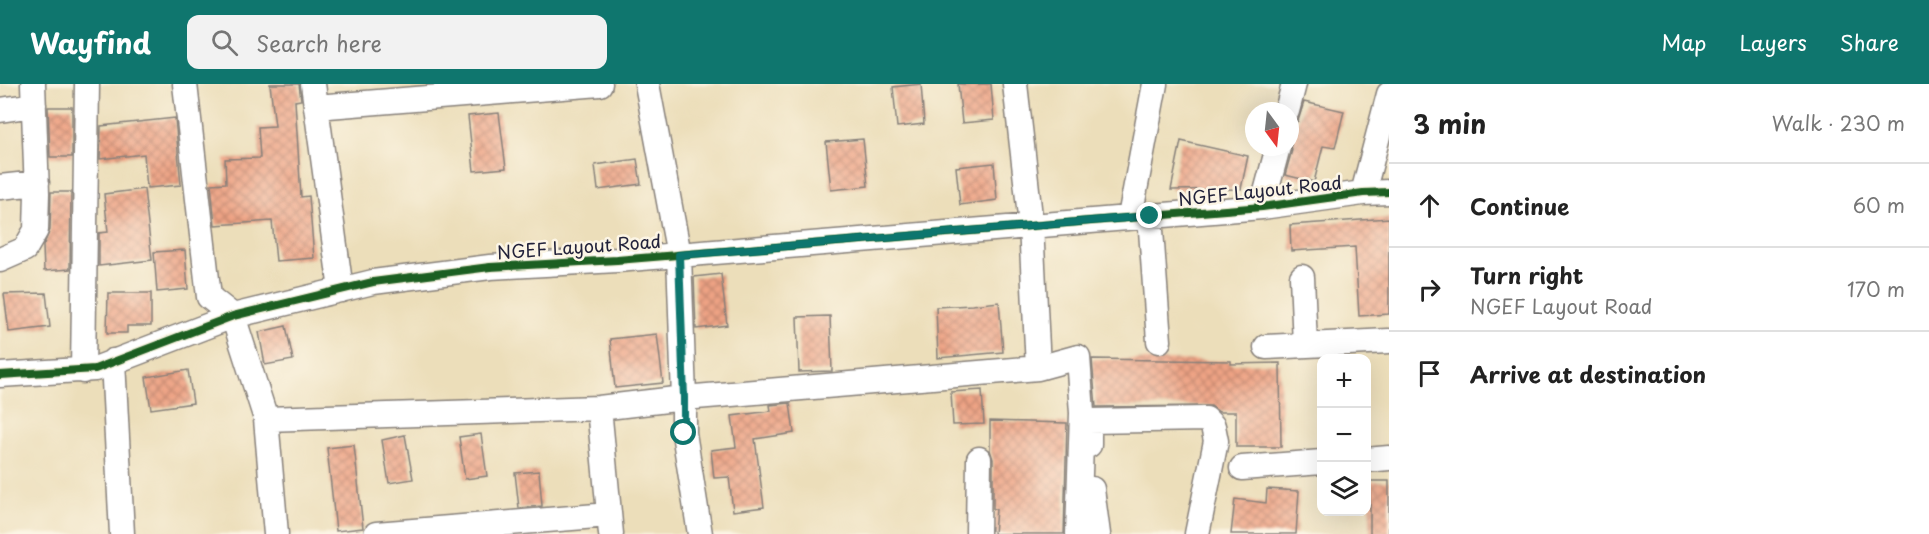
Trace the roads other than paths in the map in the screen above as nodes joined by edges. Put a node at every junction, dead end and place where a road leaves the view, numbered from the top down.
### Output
1 (87, 84) edge
2 (185, 84) edge
3 (600, 84) edge
4 (647, 84) edge
5 (1015, 84) edge
6 (1155, 84) edge
7 (1294, 84) edge
8 (1389, 94) edge
9 (34, 95) edge
10 (315, 96) edge
11 (1289, 102) edge
12 (0, 110) edge
13 (1276, 156) edge
14 (37, 183) junction
15 (0, 187) edge
16 (1389, 192) edge
17 (1363, 193) junction
18 (1262, 207) junction
19 (1140, 217) junction
20 (1031, 225) junction
21 (679, 255) junction
22 (0, 260) edge
23 (1302, 277) dead end
24 (341, 290) junction
25 (233, 316) junction
26 (1159, 341) dead end
27 (1389, 341) edge
28 (1305, 345) junction
29 (1266, 347) dead end
30 (113, 362) junction
31 (1038, 368) junction
32 (83, 371) junction
33 (0, 375) edge
34 (684, 398) junction
35 (599, 408) junction
36 (266, 419) junction
37 (1389, 458) edge
38 (979, 459) dead end
39 (1371, 460) edge
40 (1317, 462) edge
41 (1242, 468) dead end
42 (610, 524) edge
43 (122, 534) edge
44 (276, 534) edge
45 (376, 534) edge
46 (700, 534) edge
47 (978, 534) edge
48 (1078, 534) edge
49 (1098, 534) edge
50 (1197, 534) edge

1 - 32 street
2 - 25 street
3 - 10 street
4 - 21 street
5 - 20 street
6 - 19 street
7 - 11 street
8 - 17 street
9 - 12 street
9 - 14 street
10 - 24 street
13 - 18 street
14 - 15 street
14 - 22 street
16 - 17 street, NGEF Layout Road
17 - 18 street, NGEF Layout Road
18 - 19 street, NGEF Layout Road
19 - 20 street, NGEF Layout Road
19 - 26 street
20 - 21 street, NGEF Layout Road
20 - 31 street
21 - 24 street, NGEF Layout Road
21 - 34 street
23 - 28 street
24 - 25 street, NGEF Layout Road
25 - 30 street, NGEF Layout Road
25 - 36 street
27 - 28 street
28 - 29 street
30 - 32 street, NGEF Layout Road
30 - 43 street
31 - 34 street
31 - 48 street
32 - 33 street, NGEF Layout Road
34 - 35 street
34 - 46 street
35 - 36 street
35 - 42 street
36 - 44 street
37 - 39 street
38 - 47 street
40 - 41 street
42 - 45 street
49 - 50 street

